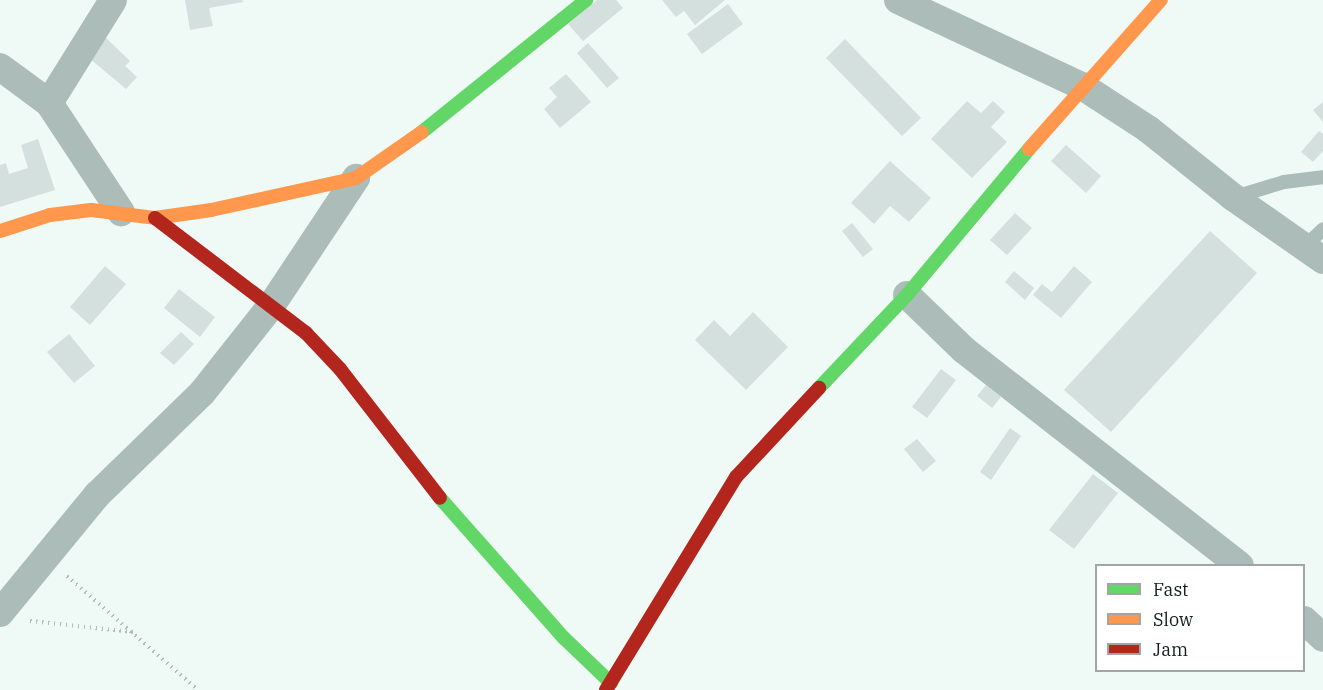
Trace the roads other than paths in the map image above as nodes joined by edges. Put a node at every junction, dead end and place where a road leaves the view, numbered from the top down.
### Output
1 (113, 0) edge
2 (586, 0) edge
3 (898, 0) edge
4 (1161, 0) edge
5 (0, 67) edge
6 (1082, 86) junction
7 (49, 104) junction
8 (1323, 177) edge
9 (356, 178) junction
10 (1233, 197) junction
11 (121, 212) junction
12 (155, 218) junction
13 (0, 231) edge
14 (1316, 245) edge
15 (908, 295) junction
16 (271, 306) junction
17 (1237, 564) edge
18 (11, 617) edge
19 (1305, 621) edge
20 (1323, 638) edge
21 (609, 687) edge

1 - 7 street
2 - 9 street
3 - 6 street
4 - 6 street
5 - 7 street
6 - 10 street
6 - 15 street
7 - 11 street
8 - 10 lane
9 - 12 street
9 - 16 street
10 - 14 street
11 - 12 street
11 - 13 street
12 - 16 street
15 - 17 street
15 - 21 street
16 - 18 street
16 - 21 street
19 - 20 street

